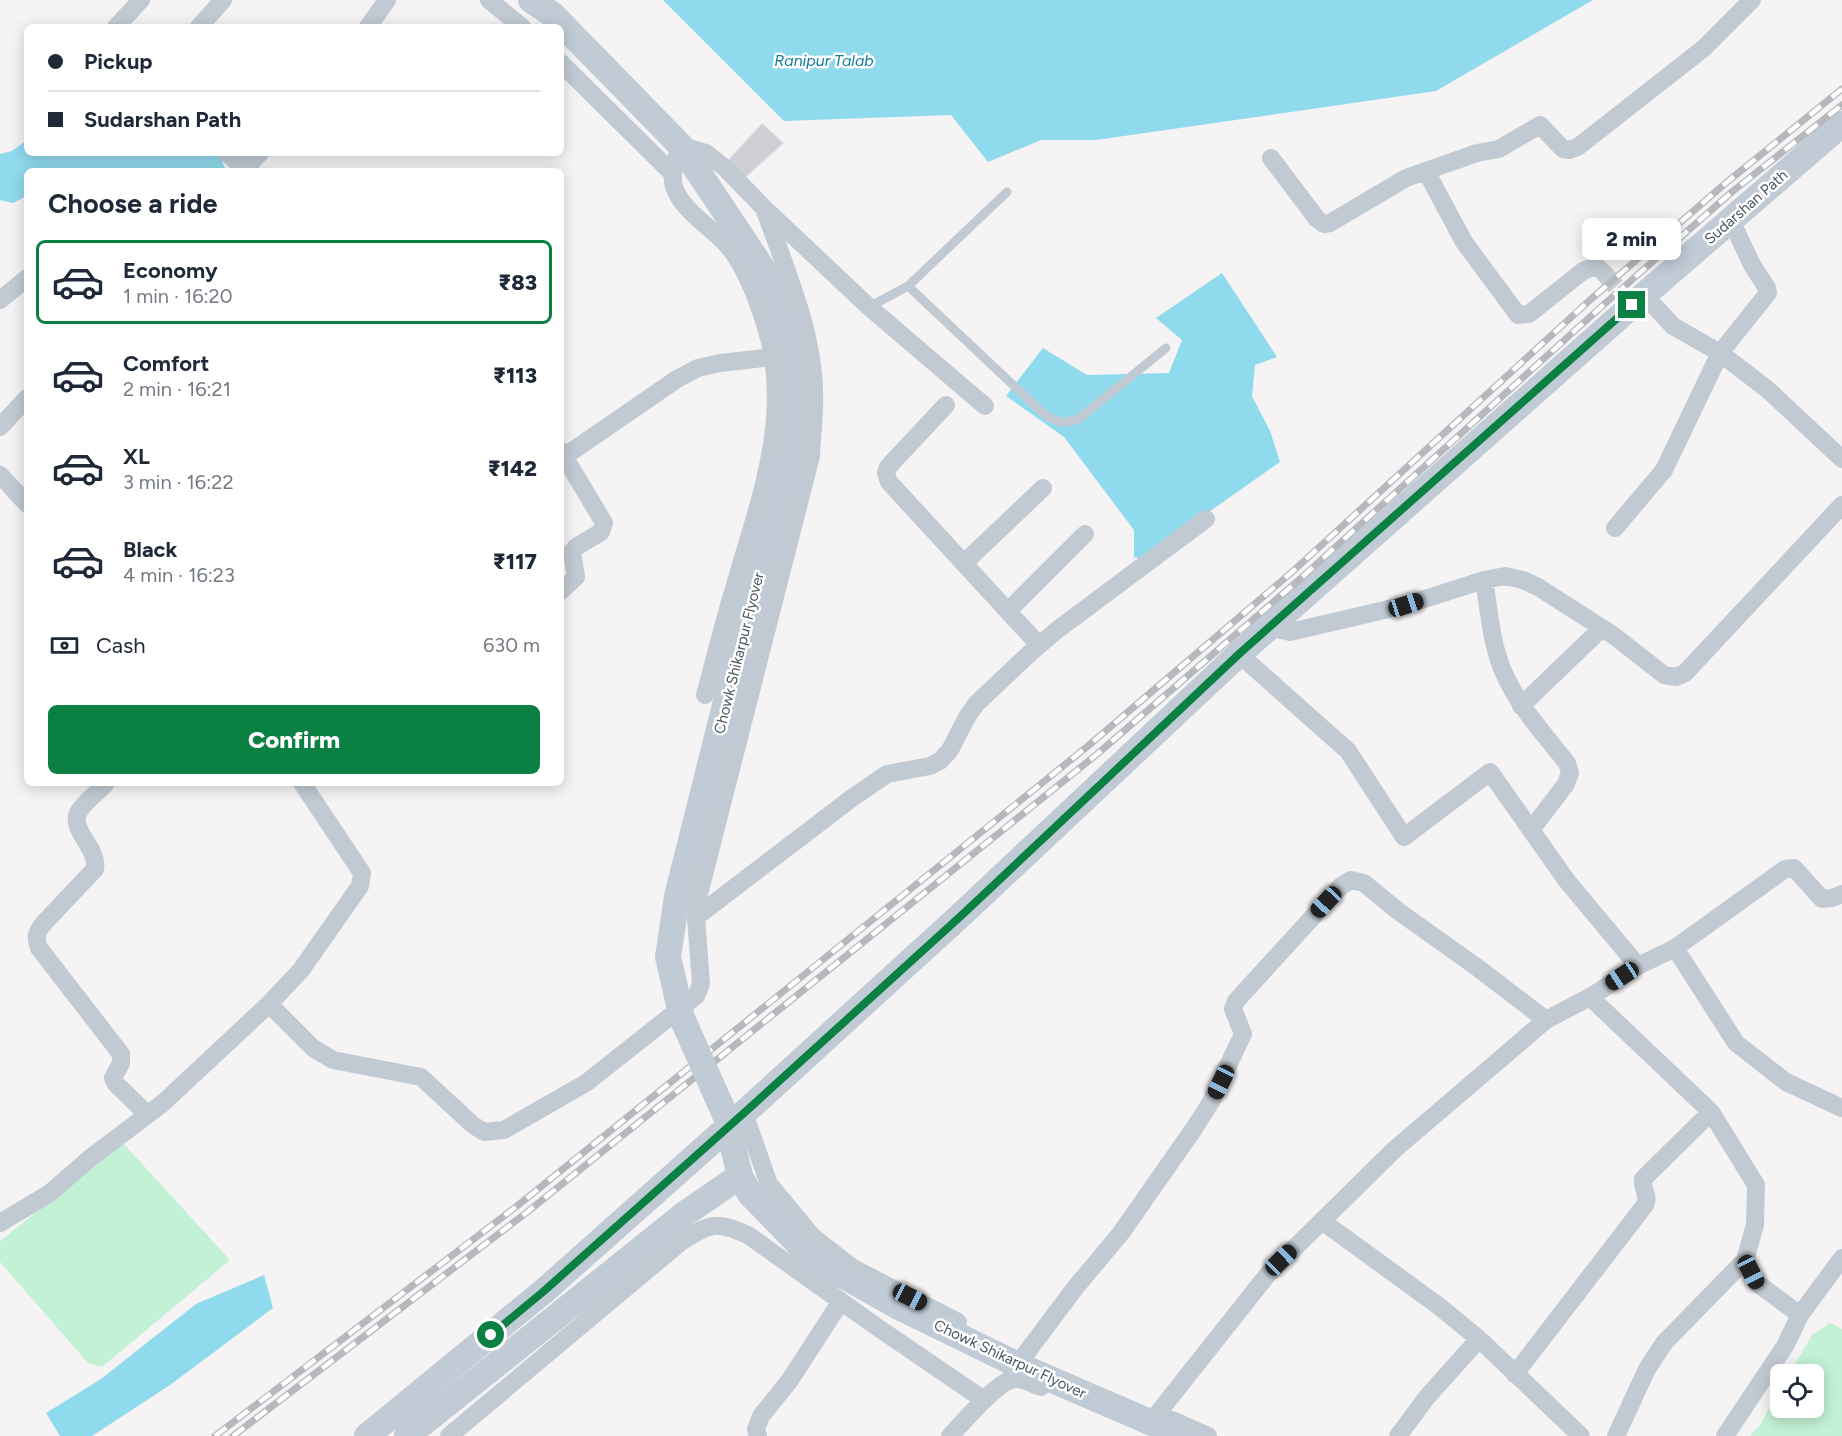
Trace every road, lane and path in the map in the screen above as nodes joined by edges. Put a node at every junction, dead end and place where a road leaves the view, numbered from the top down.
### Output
1 (141, 0) edge
2 (223, 0) edge
3 (387, 0) edge
4 (489, 0) edge
5 (531, 0) edge
6 (1752, 0) edge
7 (119, 24) edge
8 (202, 24) edge
9 (370, 24) edge
10 (518, 24) edge
11 (562, 24) edge
12 (564, 26) edge
13 (564, 66) edge
14 (1842, 124) edge
15 (681, 145) junction
16 (230, 156) edge
17 (257, 156) edge
18 (1271, 158) dead end
19 (242, 168) edge
20 (246, 168) edge
21 (1426, 171) junction
22 (673, 174) junction
23 (1007, 192) dead end
24 (764, 208) junction
25 (1731, 220) junction
26 (1604, 273) dead end
27 (24, 280) edge
28 (908, 286) junction
29 (1632, 297) junction
30 (0, 300) edge
31 (869, 307) junction
32 (1166, 348) dead end
33 (1720, 352) junction
34 (773, 357) junction
35 (24, 401) edge
36 (946, 405) dead end
37 (985, 406) dead end
38 (0, 427) edge
39 (564, 452) edge
40 (564, 455) edge
41 (1842, 459) edge
42 (0, 475) edge
43 (1043, 488) dead end
44 (24, 501) edge
45 (1842, 505) edge
46 (1206, 519) dead end
47 (1615, 528) dead end
48 (1085, 534) dead end
49 (964, 563) junction
50 (1484, 580) junction
51 (564, 588) edge
52 (1008, 611) junction
53 (1269, 627) junction
54 (1602, 628) junction
55 (1039, 645) junction
56 (1239, 654) junction
57 (705, 695) dead end
58 (1521, 706) junction
59 (103, 786) edge
60 (305, 786) edge
61 (1531, 830) junction
62 (1842, 894) edge
63 (696, 917) junction
64 (1675, 948) junction
65 (1638, 966) junction
66 (1590, 997) junction
67 (269, 1004) junction
68 (1546, 1020) junction
69 (1842, 1108) edge
70 (1711, 1112) junction
71 (744, 1113) junction
72 (147, 1114) junction
73 (740, 1176) junction
74 (1322, 1221) junction
75 (0, 1223) edge
76 (1842, 1258) edge
77 (1745, 1260) junction
78 (841, 1301) junction
79 (1800, 1315) junction
80 (1479, 1339) junction
81 (1024, 1356) junction
82 (1515, 1374) junction
83 (984, 1400) junction
84 (1158, 1413) junction
85 (367, 1436) edge
86 (407, 1436) edge
87 (449, 1436) edge
88 (758, 1436) edge
89 (950, 1436) edge
90 (1157, 1436) edge
91 (1182, 1436) edge
92 (1208, 1436) edge
93 (1398, 1436) edge
94 (1581, 1436) edge
95 (1616, 1436) edge
96 (1725, 1436) edge

1 - 7 street
2 - 8 street
3 - 9 street
4 - 10 street
5 - 11 main road, Chowk Shikarpur Flyover
6 - 21 street
12 - 15 main road, Chowk Shikarpur Flyover
13 - 22 street
14 - 25 main road, Sudarshan Path
15 - 22 street
15 - 24 street
15 - 73 main road, Chowk Shikarpur Flyover, bridge
16 - 19 street
17 - 20 street
18 - 21 street
21 - 26 street
22 - 34 street
23 - 28 lane
24 - 31 street
24 - 63 street
25 - 29 main road, Sudarshan Path
25 - 33 street
27 - 30 street
28 - 31 lane
28 - 32 lane
29 - 33 street
29 - 53 main road, Sudarshan Path
31 - 37 street
33 - 41 street
33 - 47 street
34 - 39 street
34 - 57 street
35 - 38 street
36 - 49 street
40 - 51 street
42 - 44 street
43 - 49 street
45 - 54 street
46 - 55 street
48 - 52 street
49 - 52 street
50 - 53 street
50 - 54 street
50 - 58 street
52 - 55 street
53 - 56 main road, Sudarshan Path
54 - 58 street
55 - 63 street
56 - 61 street
56 - 71 main road, Sudarshan Path
58 - 61 street
59 - 72 street
60 - 67 street
61 - 65 street
62 - 64 street
63 - 67 street
64 - 65 street
64 - 69 street
65 - 66 street
66 - 68 street
66 - 70 street
67 - 72 street
68 - 74 street
68 - 81 street
70 - 77 street
70 - 82 street
71 - 81 street
71 - 85 main road, Sudarshan Path
72 - 75 street
73 - 86 main road, bridge
73 - 91 main road, Chowk Shikarpur Flyover
74 - 80 street
74 - 84 street
76 - 79 street
77 - 79 street
77 - 95 street
78 - 83 street
78 - 87 street
78 - 88 street
79 - 96 street
80 - 82 street
80 - 93 street
81 - 84 street
82 - 94 street
83 - 89 street
83 - 90 street
84 - 92 street

